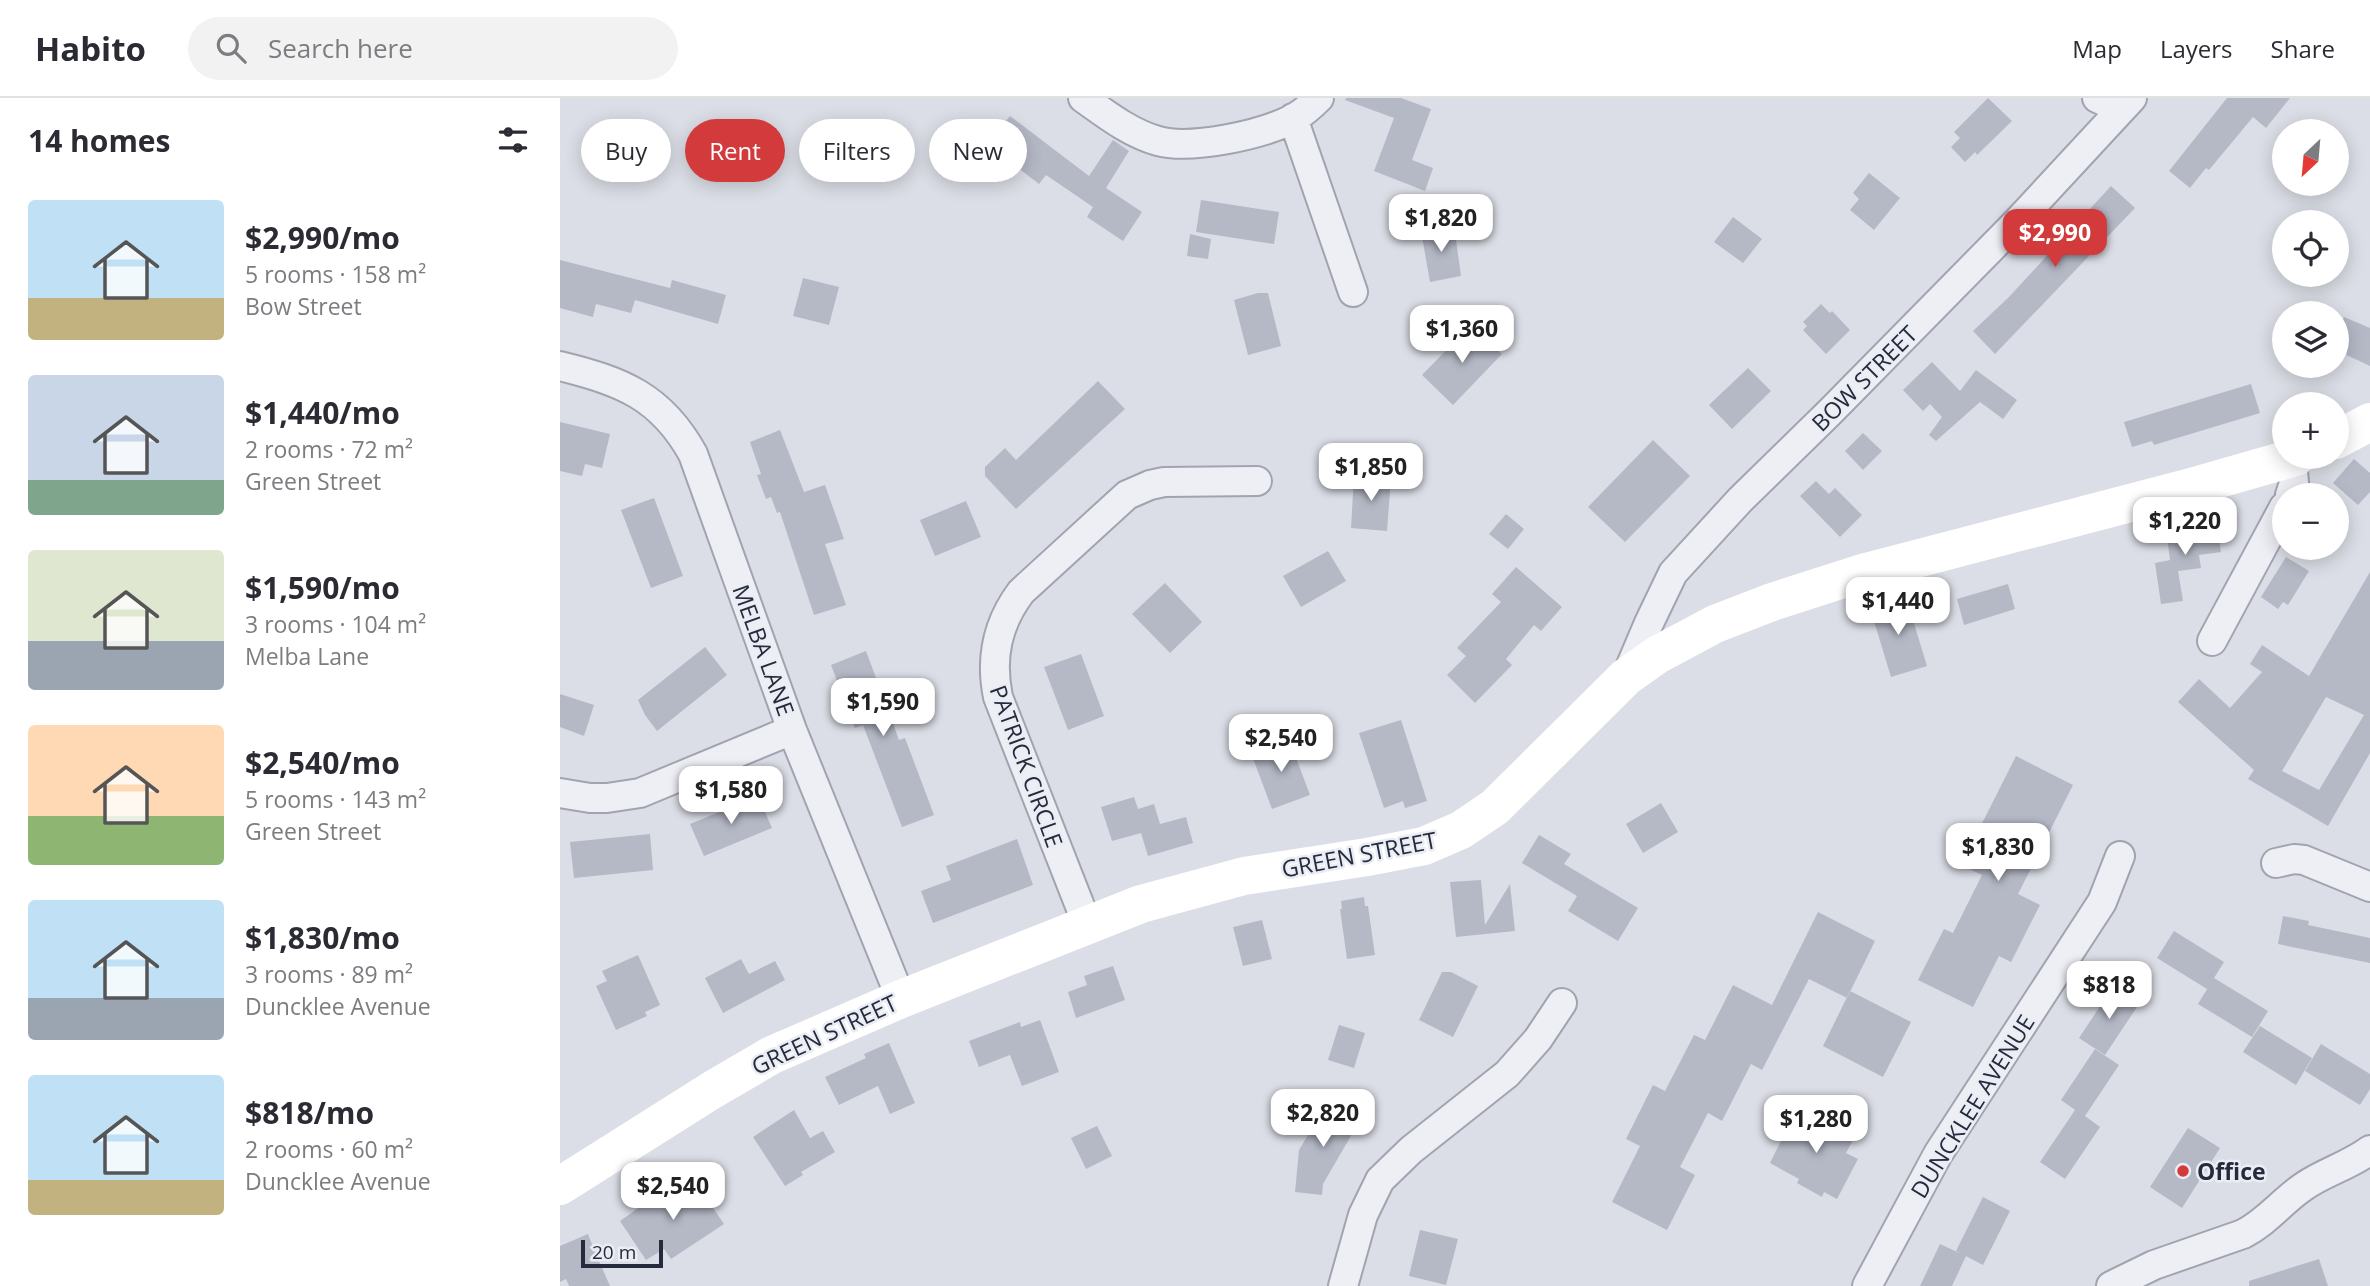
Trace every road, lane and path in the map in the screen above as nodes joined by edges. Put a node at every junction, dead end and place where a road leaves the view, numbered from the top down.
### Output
1 (1083, 98) edge
2 (1319, 98) edge
3 (2116, 102) edge
4 (1293, 118) junction
5 (1353, 292) dead end
6 (560, 366) edge
7 (2370, 422) edge
8 (2349, 433) edge
9 (2293, 470) edge
10 (1257, 481) dead end
11 (2272, 529) edge
12 (2212, 641) dead end
13 (1626, 677) junction
14 (792, 730) junction
15 (560, 793) edge
16 (2120, 856) dead end
17 (2276, 863) dead end
18 (2370, 887) edge
19 (1087, 924) junction
20 (901, 999) junction
21 (1562, 1003) dead end
22 (2370, 1150) edge
23 (560, 1186) edge
24 (1343, 1286) edge
25 (1867, 1286) edge
26 (2111, 1286) edge

1 - 4 street
2 - 4 street
3 - 13 street, BOW STREET
4 - 5 street
6 - 14 street, MELBA LANE
7 - 8 street
9 - 13 street, GREEN STREET
10 - 19 street, PATRICK CIRCLE
11 - 12 street
13 - 19 street, GREEN STREET
14 - 15 street
14 - 20 street, MELBA LANE
16 - 25 street, DUNCKLEE AVENUE
17 - 18 street
19 - 20 street, GREEN STREET
20 - 23 street, GREEN STREET
21 - 24 street
22 - 26 street

